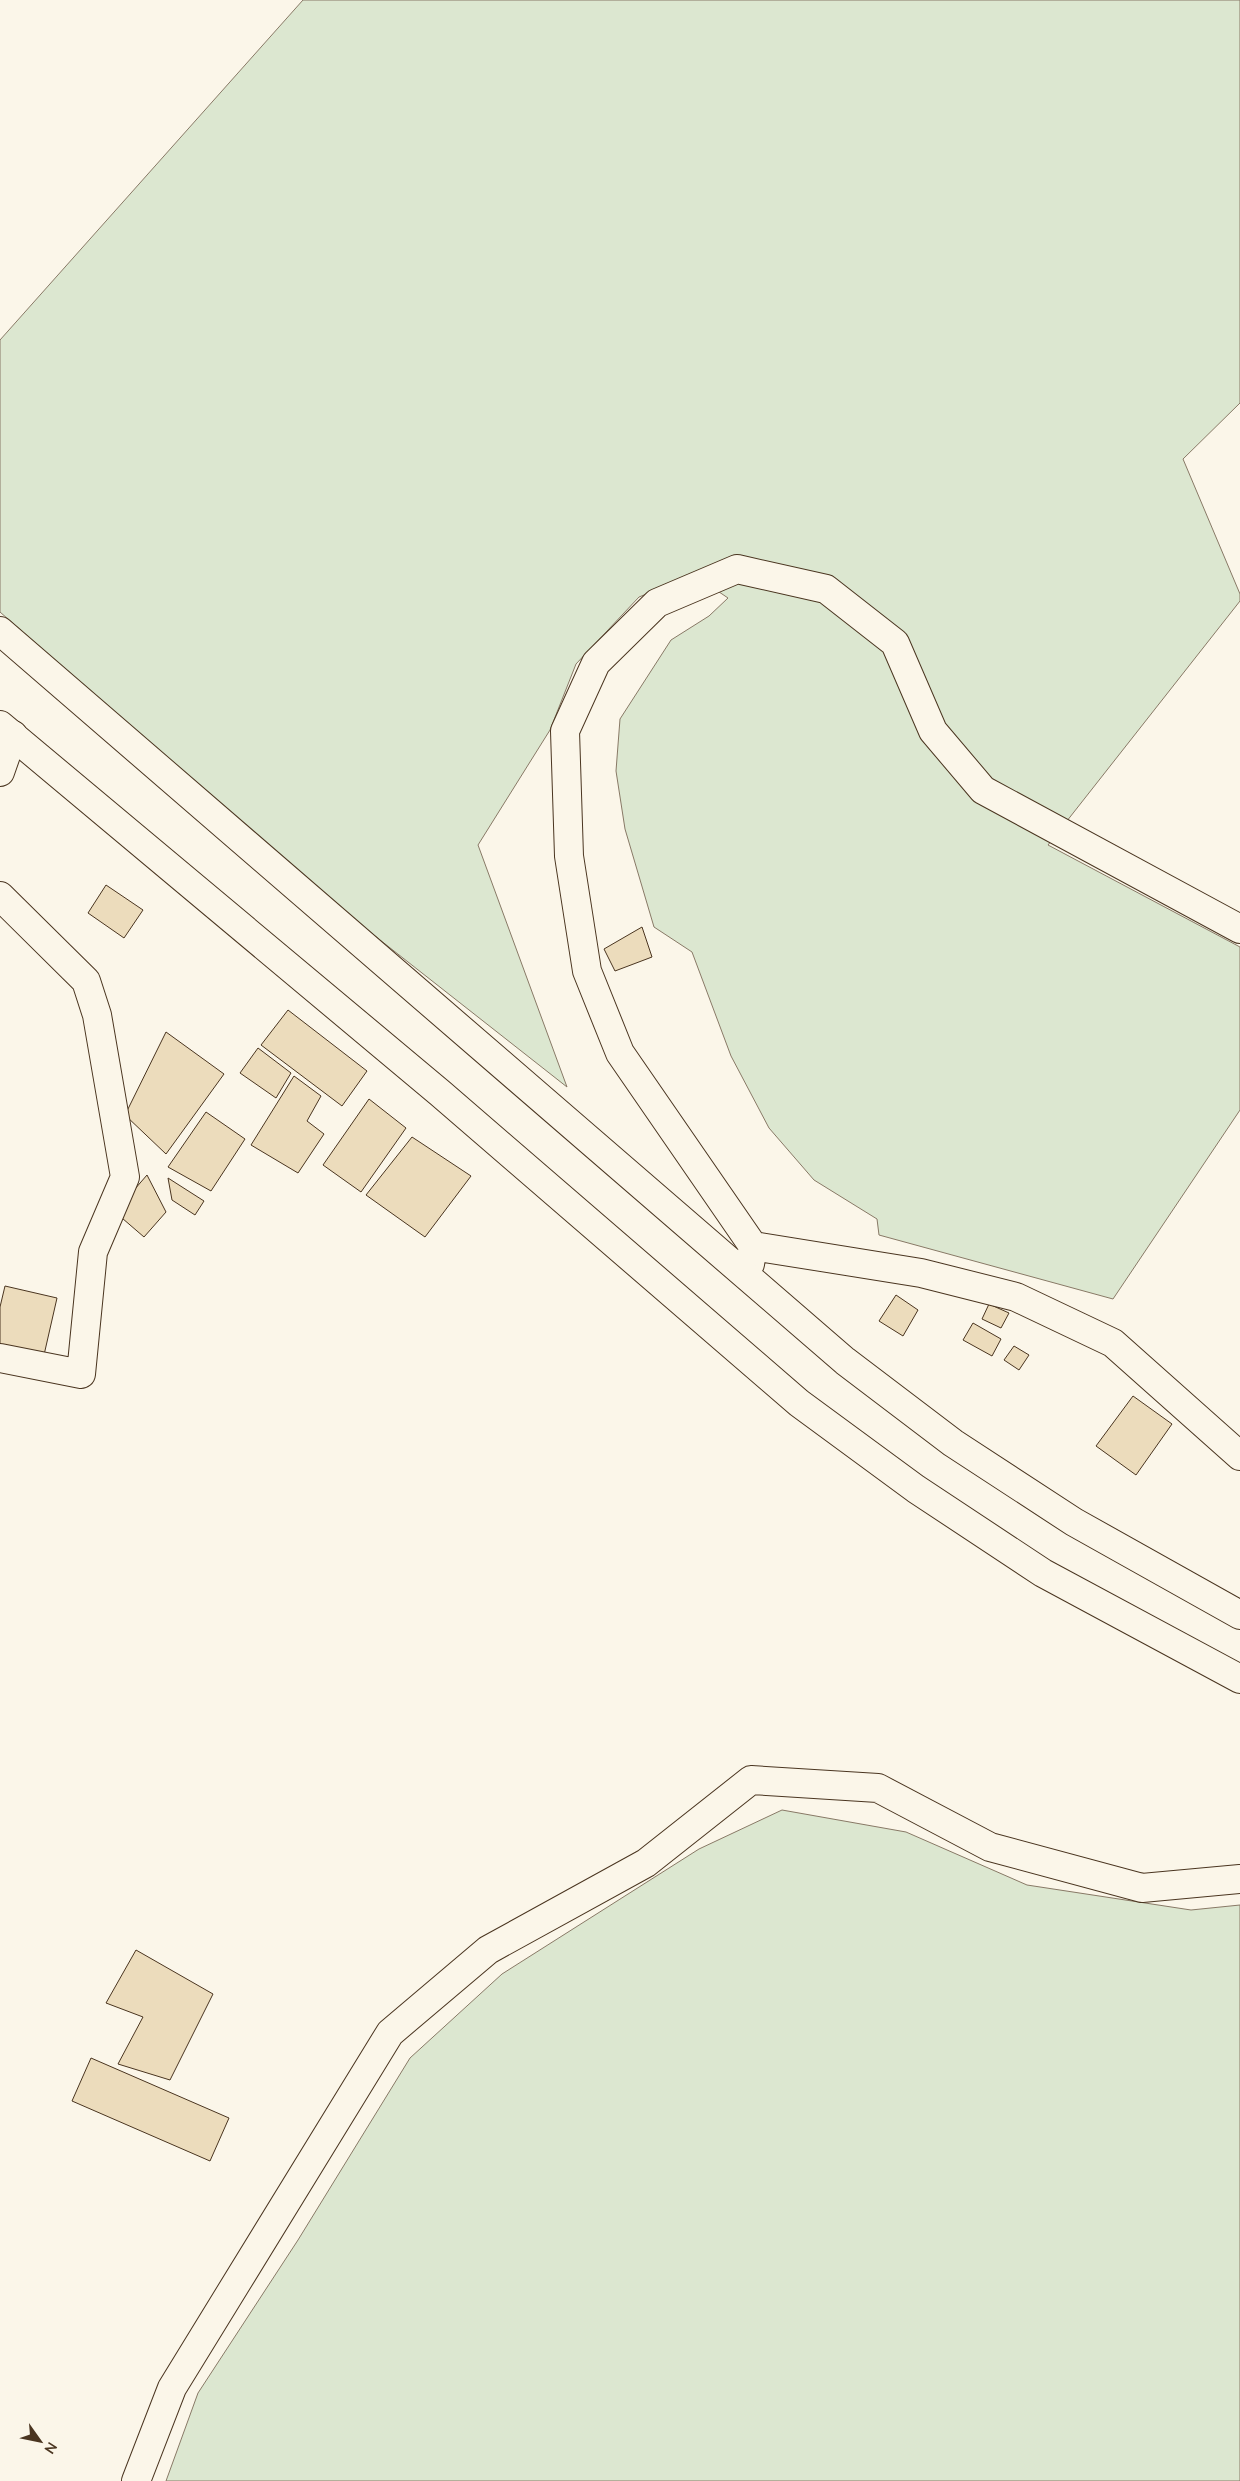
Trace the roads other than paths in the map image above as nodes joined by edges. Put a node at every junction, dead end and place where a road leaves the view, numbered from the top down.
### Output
1 (0, 631) edge
2 (6, 730) edge
3 (0, 772) edge
4 (0, 896) edge
5 (1240, 929) edge
6 (753, 1246) junction
7 (748, 1276) junction
8 (0, 1358) edge
9 (1240, 1456) edge
10 (1240, 1615) edge
11 (1240, 1679) edge
12 (1240, 1879) edge
13 (136, 2481) edge

1 - 7 main road
2 - 3 main road
2 - 11 main road
4 - 8 main road
5 - 6 main road
6 - 7 main road
6 - 9 main road
7 - 10 main road
12 - 13 main road

